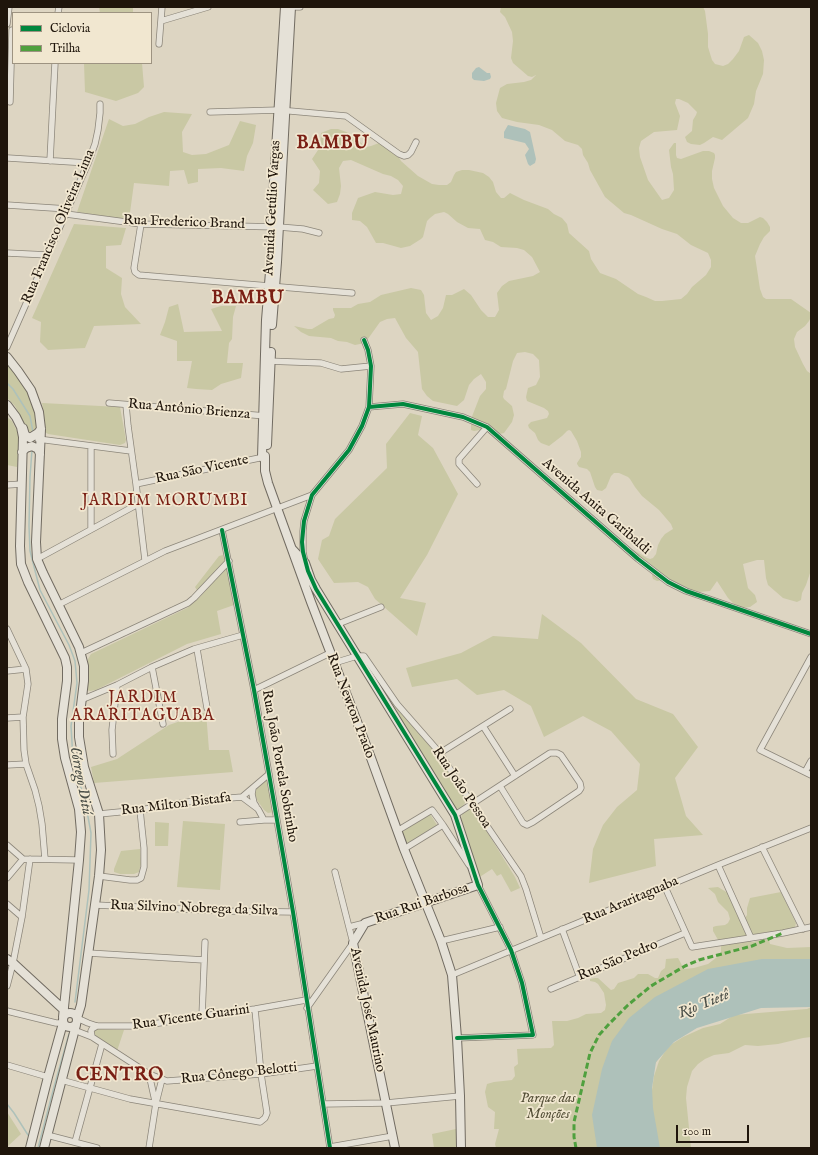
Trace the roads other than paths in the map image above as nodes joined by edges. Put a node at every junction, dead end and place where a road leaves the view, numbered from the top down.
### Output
1 (9, 7) edge
2 (162, 7) edge
3 (208, 7) edge
4 (285, 7) edge
5 (291, 7) edge
6 (300, 7) edge
7 (161, 21) junction
8 (7, 24) edge
9 (11, 30) edge
10 (159, 44) dead end
11 (55, 64) edge
12 (10, 102) dead end
13 (100, 104) dead end
14 (282, 110) junction
15 (210, 112) dead end
16 (416, 142) dead end
17 (8, 158) edge
18 (50, 161) junction
19 (88, 164) junction
20 (7, 205) edge
21 (67, 212) junction
22 (141, 224) junction
23 (275, 227) junction
24 (319, 233) dead end
25 (7, 253) edge
26 (48, 255) junction
27 (272, 286) junction
28 (352, 293) dead end
29 (364, 340) dead end
30 (7, 347) edge
31 (7, 357) edge
32 (268, 361) junction
33 (371, 366) junction
34 (109, 403) dead end
35 (126, 405) junction
36 (9, 407) edge
37 (369, 408) junction
38 (266, 416) junction
39 (487, 427) junction
40 (41, 429) junction
41 (30, 438) junction
42 (41, 439) junction
43 (91, 446) junction
44 (131, 451) junction
45 (22, 452) junction
46 (265, 456) junction
47 (40, 457) junction
48 (22, 484) junction
49 (136, 484) junction
50 (477, 484) dead end
51 (7, 485) edge
52 (312, 495) junction
53 (138, 504) junction
54 (277, 508) junction
55 (91, 529) junction
56 (222, 530) junction
57 (292, 549) junction
58 (37, 559) junction
59 (145, 560) junction
60 (228, 561) junction
61 (305, 563) junction
62 (321, 597) junction
63 (311, 602) junction
64 (58, 605) junction
65 (381, 607) dead end
66 (338, 624) junction
67 (7, 629) edge
68 (811, 634) edge
69 (243, 635) junction
70 (197, 649) junction
71 (81, 653) junction
72 (330, 653) junction
73 (357, 656) junction
74 (811, 657) edge
75 (334, 663) junction
76 (152, 667) junction
77 (26, 669) junction
78 (7, 671) edge
79 (117, 685) junction
80 (254, 690) junction
81 (81, 700) junction
82 (207, 708) dead end
83 (510, 708) dead end
84 (23, 717) junction
85 (7, 718) edge
86 (163, 724) dead end
87 (483, 726) junction
88 (440, 753) junction
89 (113, 754) dead end
90 (811, 761) edge
91 (26, 764) junction
92 (7, 765) edge
93 (808, 773) edge
94 (269, 774) junction
95 (515, 776) junction
96 (500, 786) junction
97 (253, 788) junction
98 (242, 797) junction
99 (472, 804) junction
100 (258, 808) junction
101 (140, 810) junction
102 (99, 814) junction
103 (455, 815) junction
104 (264, 820) junction
105 (276, 820) junction
106 (240, 822) dead end
107 (443, 826) junction
108 (811, 828) edge
109 (397, 832) junction
110 (7, 845) edge
111 (762, 847) junction
112 (404, 849) junction
113 (23, 859) junction
114 (30, 859) junction
115 (46, 859) junction
116 (79, 860) junction
117 (718, 864) junction
118 (335, 872) dead end
119 (474, 872) junction
120 (99, 876) junction
121 (7, 878) edge
122 (478, 885) junction
123 (664, 887) junction
124 (425, 903) junction
125 (7, 904) edge
126 (95, 905) junction
127 (293, 912) junction
128 (22, 917) junction
129 (365, 923) junction
130 (349, 927) junction
131 (500, 927) junction
132 (811, 927) edge
133 (803, 929) junction
134 (562, 930) junction
135 (686, 933) junction
136 (541, 938) junction
137 (751, 938) junction
138 (441, 941) junction
139 (206, 942) dead end
140 (353, 943) junction
141 (511, 950) junction
142 (88, 953) junction
143 (204, 960) junction
144 (10, 961) edge
145 (452, 975) junction
146 (580, 978) junction
147 (7, 986) edge
148 (551, 990) dead end
149 (306, 1000) junction
150 (307, 1008) junction
151 (255, 1009) junction
152 (7, 1010) edge
153 (202, 1016) junction
154 (64, 1017) junction
155 (76, 1024) junction
156 (97, 1026) junction
157 (92, 1037) junction
158 (457, 1038) junction
159 (102, 1044) junction
160 (7, 1066) edge
161 (317, 1066) junction
162 (149, 1074) junction
163 (261, 1074) junction
164 (48, 1077) junction
165 (162, 1079) junction
166 (61, 1080) junction
167 (90, 1089) junction
168 (460, 1096) junction
169 (156, 1103) junction
170 (386, 1103) junction
171 (323, 1104) junction
172 (47, 1135) junction
173 (393, 1136) junction
174 (75, 1142) junction
175 (330, 1147) edge
176 (30, 1148) edge
177 (44, 1148) edge
178 (97, 1148) edge
179 (150, 1148) edge
180 (395, 1148) edge
181 (461, 1148) edge

1 - 8 street
2 - 7 street
3 - 7 street
4 - 5 street
4 - 14 street, Avenida Getúlio Vargas
5 - 6 street
5 - 14 street, Avenida Getúlio Vargas
7 - 10 street
9 - 12 street
11 - 18 street
13 - 19 street, Rua Francisco Oliveira Lima
14 - 15 street
14 - 16 street
14 - 23 street, Avenida Getúlio Vargas
17 - 18 street
18 - 19 street
19 - 21 street, Rua Francisco Oliveira Lima
20 - 21 street, Rua Frederico Brand
21 - 22 street, Rua Frederico Brand
21 - 26 street, Rua Francisco Oliveira Lima
22 - 23 street, Rua Frederico Brand
22 - 27 street
23 - 24 street, Rua Frederico Brand
23 - 27 street, Avenida Getúlio Vargas
25 - 26 street
26 - 30 street, Rua Francisco Oliveira Lima
27 - 28 street
27 - 32 street, Avenida Getúlio Vargas
29 - 33 street
31 - 40 street
32 - 33 street
32 - 38 street, Avenida Getúlio Vargas
33 - 37 street
34 - 35 street, Rua Antônio Brienza
35 - 38 street, Rua Antônio Brienza
35 - 44 street
36 - 41 street
36 - 45 street
37 - 39 street, Avenida Anita Garibaldi
37 - 52 street
38 - 46 street, Avenida Getúlio Vargas
39 - 50 street
39 - 68 street, Avenida Anita Garibaldi
40 - 41 street
40 - 42 street
41 - 42 street
42 - 43 street
42 - 47 street
43 - 44 street
43 - 55 street
44 - 49 street
45 - 47 street
45 - 48 street
46 - 49 street, Rua São Vicente
46 - 54 street, Avenida Getúlio Vargas
47 - 58 street
48 - 51 street
48 - 116 street
49 - 53 street
52 - 54 street
52 - 61 street
53 - 55 street
53 - 59 street
54 - 56 street
54 - 57 street, Rua Newton Prado
55 - 58 street
56 - 59 street
56 - 60 street, Rua João Portela Sobrinho
57 - 61 street
57 - 63 street, Rua Newton Prado
58 - 64 street
59 - 64 street
60 - 69 street, Rua João Portela Sobrinho
60 - 71 street
61 - 62 street
62 - 63 street
62 - 66 street
63 - 72 street, Rua Newton Prado
64 - 71 street
65 - 66 street
66 - 73 street
67 - 77 street
69 - 70 street
69 - 80 street, Rua João Portela Sobrinho
70 - 76 street
70 - 82 street
71 - 81 street
72 - 75 street, Rua Newton Prado
72 - 80 street
73 - 75 street
73 - 88 street, Rua João Pessoa
73 - 103 street
74 - 93 street
75 - 109 street, Rua Newton Prado
76 - 79 street
76 - 86 street
77 - 78 street
77 - 84 street
79 - 81 street
79 - 89 street
80 - 94 street, Rua João Portela Sobrinho
81 - 102 street
83 - 87 street
84 - 85 street
84 - 91 street
87 - 88 street
87 - 95 street
88 - 99 street, Rua João Pessoa
90 - 93 street
91 - 92 street
91 - 115 street
94 - 97 street, Rua Milton Bistafa
94 - 105 street, Rua João Portela Sobrinho
95 - 96 street
95 - 96 street
96 - 99 street
97 - 98 street, Rua Milton Bistafa
97 - 100 street
98 - 100 street
98 - 101 street, Rua Milton Bistafa
99 - 103 street
99 - 136 street, Rua João Pessoa
100 - 104 street
101 - 102 street, Rua Milton Bistafa
101 - 120 street
102 - 120 street
103 - 119 street
104 - 105 street
104 - 106 street
105 - 127 street, Rua João Portela Sobrinho
107 - 109 street
107 - 112 street
107 - 119 street
108 - 111 street, Rua Araritaguaba
109 - 112 street, Rua Newton Prado
110 - 113 street
111 - 117 street, Rua Araritaguaba
111 - 133 street
112 - 124 street, Rua Newton Prado
113 - 114 street
113 - 121 street
114 - 115 street
114 - 128 street
115 - 116 street
116 - 154 street
117 - 123 street, Rua Araritaguaba
117 - 137 street
118 - 130 street, Avenida José Maurino
119 - 122 street
120 - 126 street
122 - 124 street, Rua Rui Barbosa
122 - 131 street
123 - 134 street, Rua Araritaguaba
123 - 135 street
124 - 129 street, Rua Rui Barbosa
124 - 138 street, Rua Newton Prado
125 - 128 street
126 - 127 street, Rua Silvino Nobrega da Silva
126 - 142 street
127 - 149 street, Rua João Portela Sobrinho
128 - 144 street
129 - 130 street, Rua Rui Barbosa
129 - 140 street, Rua Rui Barbosa
130 - 140 street, Avenida José Maurino
131 - 138 street
131 - 141 street
132 - 133 street
133 - 137 street
134 - 136 street, Rua Araritaguaba
134 - 146 street
135 - 137 street
135 - 146 street, Rua São Pedro
136 - 141 street, Rua Araritaguaba
138 - 145 street, Rua Newton Prado
139 - 143 street
140 - 150 street, Rua Rui Barbosa
140 - 170 street, Avenida José Maurino
141 - 145 street, Rua Araritaguaba
141 - 158 street
142 - 143 street
142 - 155 street
143 - 153 street
144 - 147 street
144 - 154 street
145 - 158 street, Rua Newton Prado
146 - 148 street, Rua São Pedro
149 - 150 street, Rua João Portela Sobrinho
149 - 151 street, Rua Vicente Guarini
150 - 161 street, Rua João Portela Sobrinho
151 - 153 street, Rua Vicente Guarini
151 - 163 street
152 - 154 street
153 - 156 street, Rua Vicente Guarini
154 - 155 street
154 - 155 street
154 - 164 street
155 - 156 street, Rua Vicente Guarini
155 - 157 street, Rua Cônego Belotti
155 - 166 street
156 - 157 street
157 - 159 street, Rua Cônego Belotti
158 - 168 street, Rua Newton Prado
159 - 162 street, Rua Cônego Belotti
159 - 167 street
160 - 164 street
161 - 163 street, Rua Cônego Belotti
161 - 171 street, Rua João Portela Sobrinho
162 - 165 street, Rua Cônego Belotti
162 - 169 street
163 - 165 street, Rua Cônego Belotti
163 - 169 street
164 - 176 street
165 - 169 street
166 - 167 street
166 - 172 street
167 - 169 street
167 - 174 street
168 - 170 street
168 - 181 street, Rua Newton Prado
169 - 179 street
170 - 171 street
170 - 173 street, Avenida José Maurino
171 - 175 street, Rua João Portela Sobrinho
172 - 174 street
172 - 177 street
173 - 175 street
173 - 180 street, Avenida José Maurino
174 - 178 street

